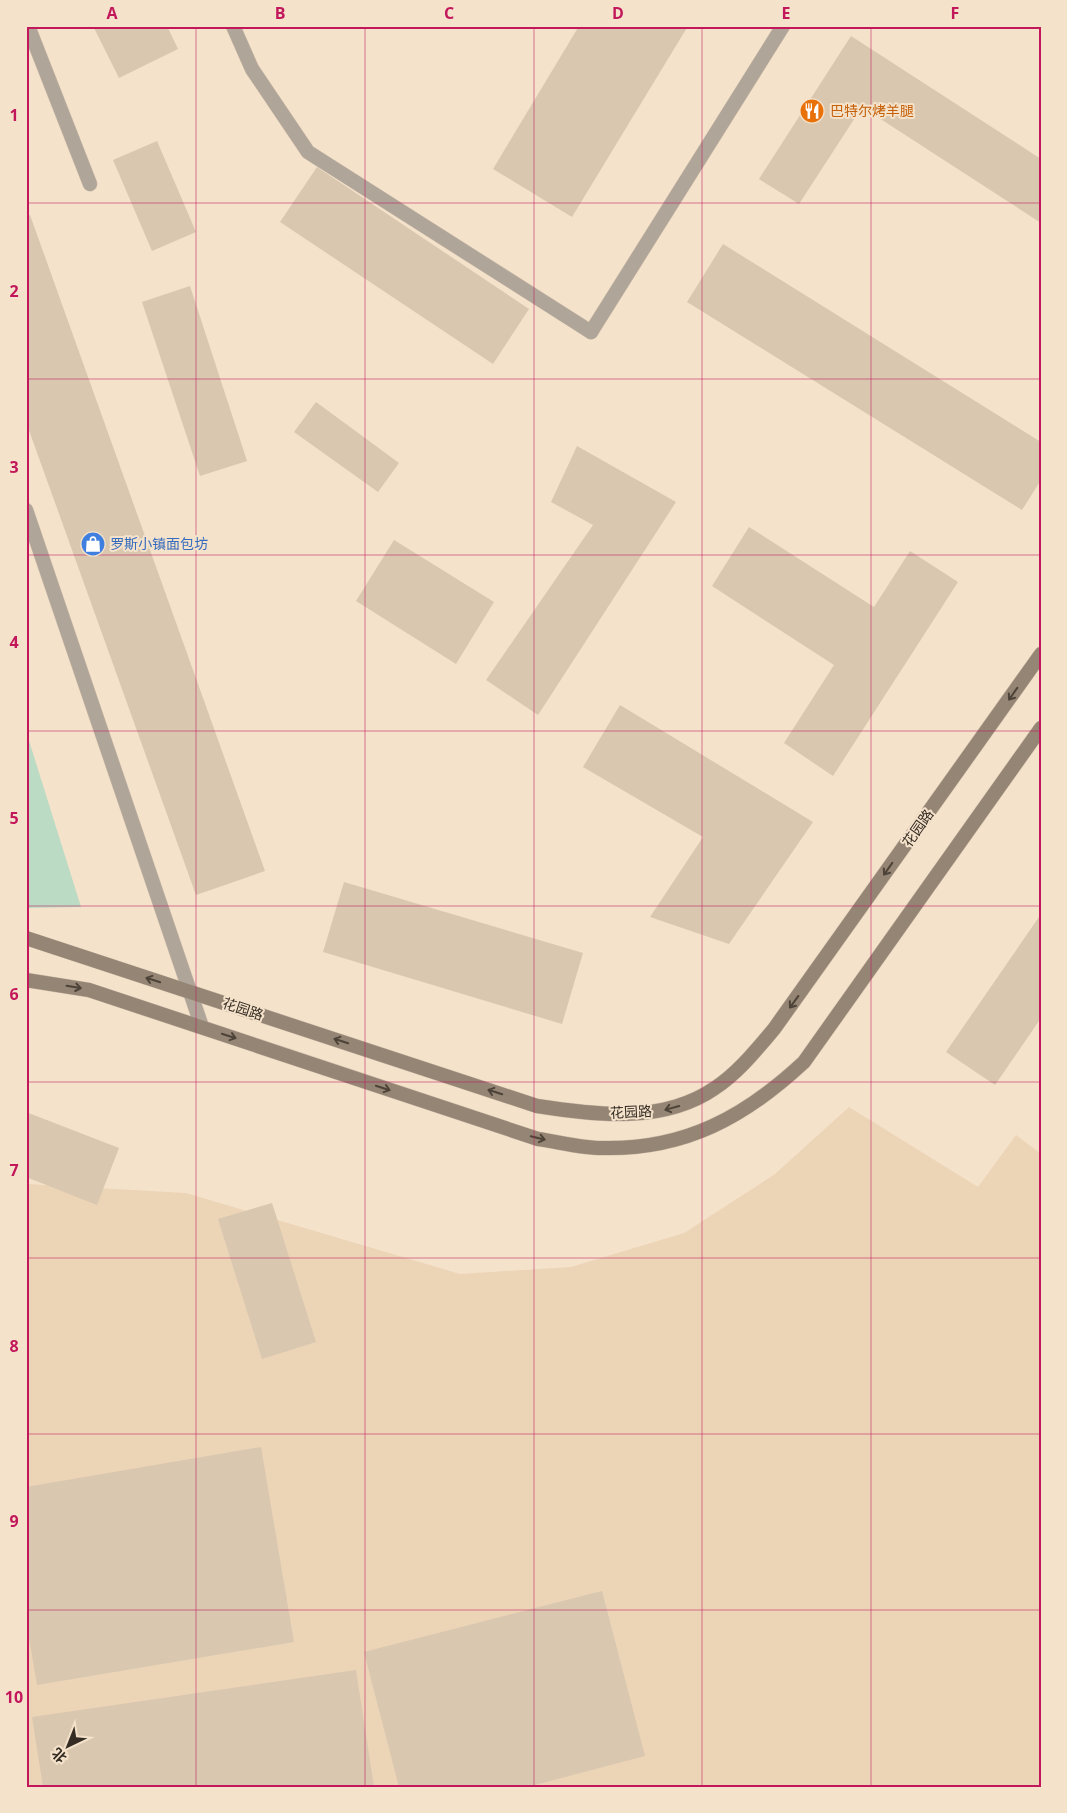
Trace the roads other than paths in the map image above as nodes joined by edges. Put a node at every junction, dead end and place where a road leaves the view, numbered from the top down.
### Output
1 (28, 26) edge
2 (233, 26) edge
3 (783, 26) edge
4 (90, 184) dead end
5 (26, 510) edge
6 (1041, 654) edge
7 (1041, 728) edge
8 (26, 938) edge
9 (26, 980) edge
10 (190, 992) junction
11 (202, 1027) junction

1 - 4 street
2 - 3 street
5 - 10 street
6 -> 10 main road, 花园路
11 -> 7 main road
10 -> 8 main road, 花园路
9 -> 11 main road
10 - 11 street

